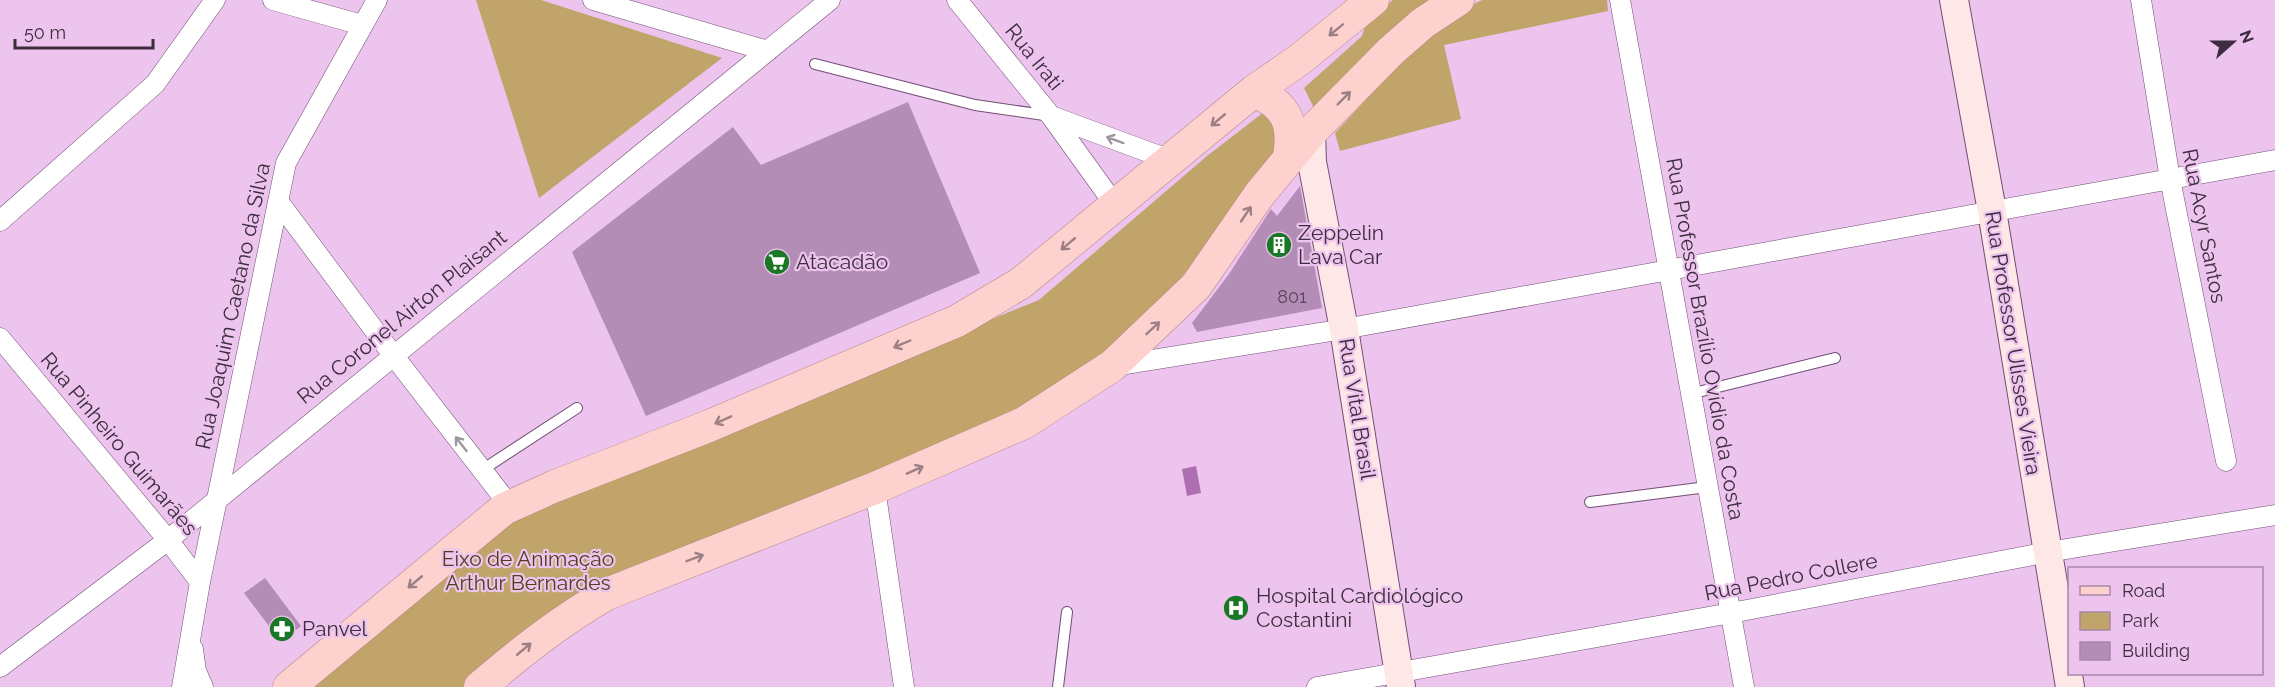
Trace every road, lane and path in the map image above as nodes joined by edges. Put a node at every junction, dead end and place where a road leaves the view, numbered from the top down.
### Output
1 (215, 0) edge
2 (273, 0) edge
3 (376, 0) edge
4 (593, 0) edge
5 (830, 0) edge
6 (957, 0) edge
7 (1373, 0) edge
8 (1458, 0) edge
9 (1620, 0) edge
10 (1954, 0) edge
11 (2141, 0) edge
12 (362, 25) junction
13 (768, 51) junction
14 (1299, 60) junction
15 (815, 64) dead end
16 (1254, 91) junction
17 (1051, 116) junction
18 (1311, 132) junction
19 (1289, 156) junction
20 (1170, 160) junction
21 (2275, 160) edge
22 (2170, 179) junction
23 (278, 201) junction
24 (1115, 205) junction
25 (1992, 211) junction
26 (0, 221) edge
27 (1667, 270) junction
28 (1344, 329) junction
29 (0, 338) edge
30 (393, 355) junction
31 (1835, 358) dead end
32 (1112, 366) junction
33 (1690, 394) junction
34 (577, 408) dead end
35 (2226, 461) dead end
36 (482, 470) junction
37 (1707, 487) junction
38 (875, 488) junction
39 (217, 499) junction
40 (1590, 502) dead end
41 (510, 506) junction
42 (2275, 515) edge
43 (168, 540) junction
44 (2048, 552) junction
45 (200, 582) junction
46 (1067, 612) dead end
47 (1731, 613) junction
48 (191, 641) junction
49 (0, 667) edge
50 (2068, 675) edge
51 (1400, 680) edge
52 (482, 686) edge
53 (182, 687) edge
54 (204, 687) edge
55 (289, 687) edge
56 (903, 687) edge
57 (1058, 687) edge
58 (1317, 687) edge
59 (1744, 687) edge

1 - 26 street
2 - 12 street
3 - 12 street, Rua Joaquim Caetano da Silva
4 - 13 street
5 - 13 street, Rua Coronel Airton Plaisant
6 - 17 street, Rua Irati
7 -> 14 main road
18 -> 8 main road
9 - 27 street, Rua Professor Brazílio Ovídio da Costa
10 - 25 street, Rua Professor Ulisses Vieira
11 - 22 street, Rua Acyr Santos
12 - 23 street, Rua Joaquim Caetano da Silva
13 - 30 street, Rua Coronel Airton Plaisant
14 - 16 main road
14 - 18 main road
15 - 17 lane
16 - 19 main road
16 -> 20 main road
20 -> 17 street, Rua Irati
17 - 24 street, Rua Irati
18 - 19 main road
18 - 28 street, Rua Vital Brasil
32 -> 19 main road
20 - 24 main road
21 - 22 street
22 - 25 street
22 - 35 street, Rua Acyr Santos
23 - 30 street
23 - 39 street, Rua Joaquim Caetano da Silva
24 -> 41 main road
25 - 27 street
25 - 44 street, Rua Professor Ulisses Vieira
27 - 28 street
27 - 33 street, Rua Professor Brazílio Ovídio da Costa
28 - 32 street
28 - 51 street, Rua Vital Brasil
29 - 43 street, Rua Pinheiro Guimarães
36 -> 30 street
30 - 39 street, Rua Coronel Airton Plaisant
31 - 33 lane
38 -> 32 main road
33 - 37 street, Rua Professor Brazílio Ovídio da Costa
34 - 36 lane
36 - 41 street
37 - 40 lane
37 - 47 street, Rua Professor Brazílio Ovídio da Costa
52 -> 38 main road
38 - 56 street
39 - 43 street, Rua Coronel Airton Plaisant
39 - 45 street, Rua Joaquim Caetano da Silva
41 -> 55 main road
42 - 44 street, Rua Pedro Collere
43 - 45 street, Rua Pinheiro Guimarães
43 - 49 street, Rua Coronel Airton Plaisant
44 - 47 street, Rua Pedro Collere
44 - 50 street, Rua Professor Ulisses Vieira
45 - 48 street, Rua Joaquim Caetano da Silva
46 - 57 lane
47 - 51 street, Rua Pedro Collere
47 - 59 street, Rua Professor Brazílio Ovídio da Costa
48 - 53 street, Rua Joaquim Caetano da Silva
48 - 54 street, Rua Joaquim Caetano da Silva
51 - 58 street, Rua Pedro Collere

